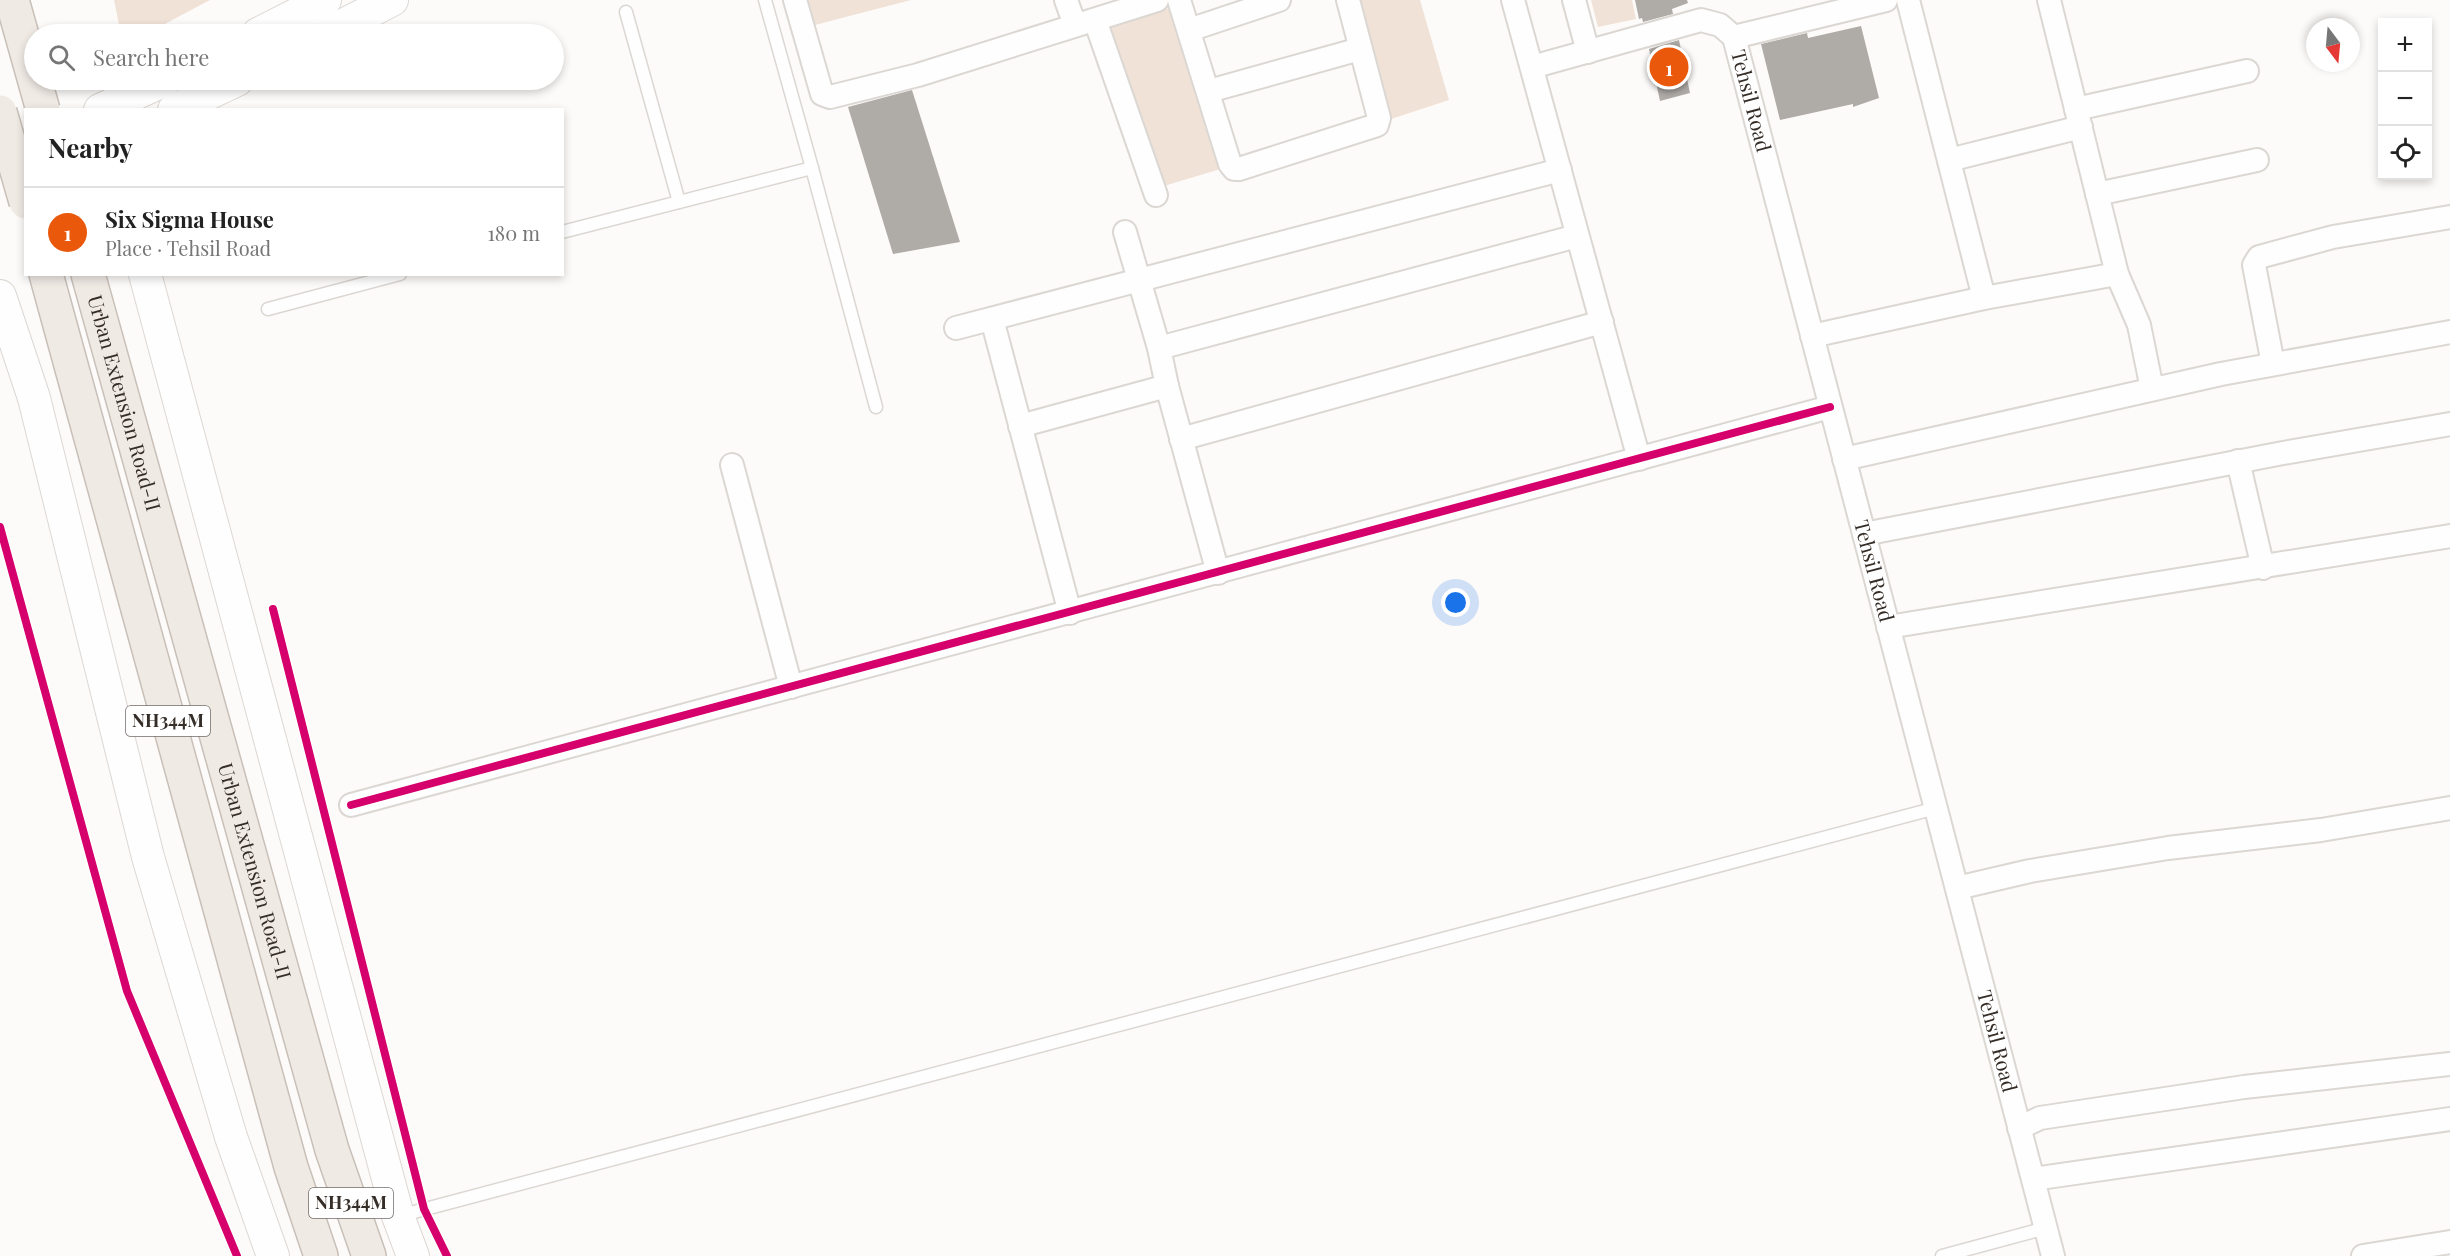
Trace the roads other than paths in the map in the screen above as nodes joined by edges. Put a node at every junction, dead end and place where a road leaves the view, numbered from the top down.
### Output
1 (12, 0) edge
2 (325, 0) edge
3 (392, 0) edge
4 (765, 0) edge
5 (795, 0) edge
6 (1066, 0) edge
7 (1157, 0) edge
8 (1179, 0) edge
9 (1279, 0) edge
10 (1348, 0) edge
11 (1513, 0) edge
12 (1574, 0) edge
13 (1886, 0) edge
14 (1908, 0) edge
15 (2049, 0) edge
16 (626, 12) dead end
17 (1085, 23) junction
18 (278, 24) edge
19 (345, 24) edge
20 (1189, 30) junction
21 (1734, 37) junction
22 (24, 44) edge
23 (1360, 50) junction
24 (1588, 52) junction
25 (1532, 67) junction
26 (2247, 71) dead end
27 (37, 90) edge
28 (143, 90) edge
29 (216, 90) edge
30 (1209, 91) junction
31 (41, 108) edge
32 (104, 108) edge
33 (178, 108) edge
34 (0, 112) edge
35 (2079, 118) junction
36 (24, 137) edge
37 (0, 144) edge
38 (1949, 160) junction
39 (2257, 160) dead end
40 (24, 165) edge
41 (812, 168) junction
42 (1560, 170) junction
43 (0, 172) edge
44 (2097, 194) junction
45 (24, 195) edge
46 (1156, 195) dead end
47 (679, 202) junction
48 (2450, 217) edge
49 (564, 231) edge
50 (1125, 232) dead end
51 (1577, 236) junction
52 (2117, 274) junction
53 (47, 276) edge
54 (89, 276) edge
55 (146, 276) edge
56 (392, 276) edge
57 (1138, 281) junction
58 (0, 296) edge
59 (1984, 298) junction
60 (268, 309) dead end
61 (992, 319) junction
62 (1602, 322) junction
63 (956, 328) dead end
64 (2450, 332) edge
65 (1812, 336) junction
66 (1159, 348) junction
67 (2273, 364) junction
68 (1167, 386) junction
69 (2152, 389) junction
70 (876, 407) dead end
71 (1830, 407) junction
72 (2450, 424) edge
73 (1020, 426) junction
74 (1181, 439) junction
75 (1639, 459) junction
76 (1844, 459) junction
77 (2238, 461) junction
78 (732, 465) dead end
79 (1864, 534) junction
80 (2450, 536) edge
81 (2263, 568) junction
82 (1218, 573) junction
83 (1070, 613) junction
84 (1888, 627) junction
85 (791, 687) junction
86 (351, 805) dead end
87 (1936, 808) junction
88 (2450, 808) edge
89 (1957, 888) junction
90 (2450, 1064) edge
91 (2450, 1119) edge
92 (2019, 1128) junction
93 (2033, 1179) junction
94 (398, 1216) junction
95 (2046, 1228) junction
96 (2450, 1242) edge
97 (273, 1256) edge
98 (321, 1256) edge
99 (369, 1256) edge
100 (413, 1256) edge
101 (1942, 1256) edge
102 (2053, 1256) edge
103 (2363, 1256) edge

1 - 22 highway, bridge
2 - 18 street
3 - 19 street
4 - 41 lane
5 - 17 street
6 - 17 street
7 - 17 street
8 - 20 street
9 - 20 street
10 - 23 street
11 - 25 street
12 - 24 street
13 - 21 street, Tehsil Road
14 - 38 street
15 - 35 street
16 - 47 lane
17 - 46 street
20 - 30 street
21 - 24 street
21 - 65 street, Tehsil Road
23 - 30 street
23 - 30 street
24 - 25 street
25 - 42 street
26 - 35 street
27 - 31 highway, bridge
28 - 32 street
29 - 33 street
34 - 45 highway, bridge
35 - 38 street
35 - 44 street
36 - 37 street
38 - 59 street
39 - 44 street
40 - 43 street
41 - 47 lane
41 - 70 lane
42 - 51 street
42 - 57 street
44 - 52 street
47 - 49 lane
48 - 67 street
50 - 57 street
51 - 62 street
51 - 66 street
52 - 59 street
52 - 69 street
53 - 98 highway, Urban Extension Road-II / NH344M
54 - 99 highway, Urban Extension Road-II / NH344M
55 - 94 street
56 - 60 lane
57 - 61 street
57 - 66 street
58 - 97 street
59 - 65 street
61 - 63 street
61 - 73 street
62 - 74 street
62 - 75 street
64 - 67 street
65 - 71 street, Tehsil Road
66 - 68 street
67 - 69 street
68 - 73 street
68 - 74 street
69 - 76 street
71 - 75 street
71 - 76 street, Tehsil Road
72 - 77 street
73 - 83 street
74 - 82 street
75 - 82 street
76 - 79 street, Tehsil Road
77 - 79 street
77 - 81 street
78 - 85 street
79 - 84 street, Tehsil Road
80 - 81 street
81 - 84 street
82 - 83 street
83 - 85 street
84 - 87 street, Tehsil Road
85 - 86 street
87 - 89 street, Tehsil Road
87 - 94 lane
88 - 89 street
89 - 92 street, Tehsil Road
90 - 92 street
91 - 93 street
92 - 93 street, Tehsil Road
93 - 95 street, Tehsil Road
94 - 100 street
95 - 101 lane
95 - 102 street, Tehsil Road
96 - 103 street

